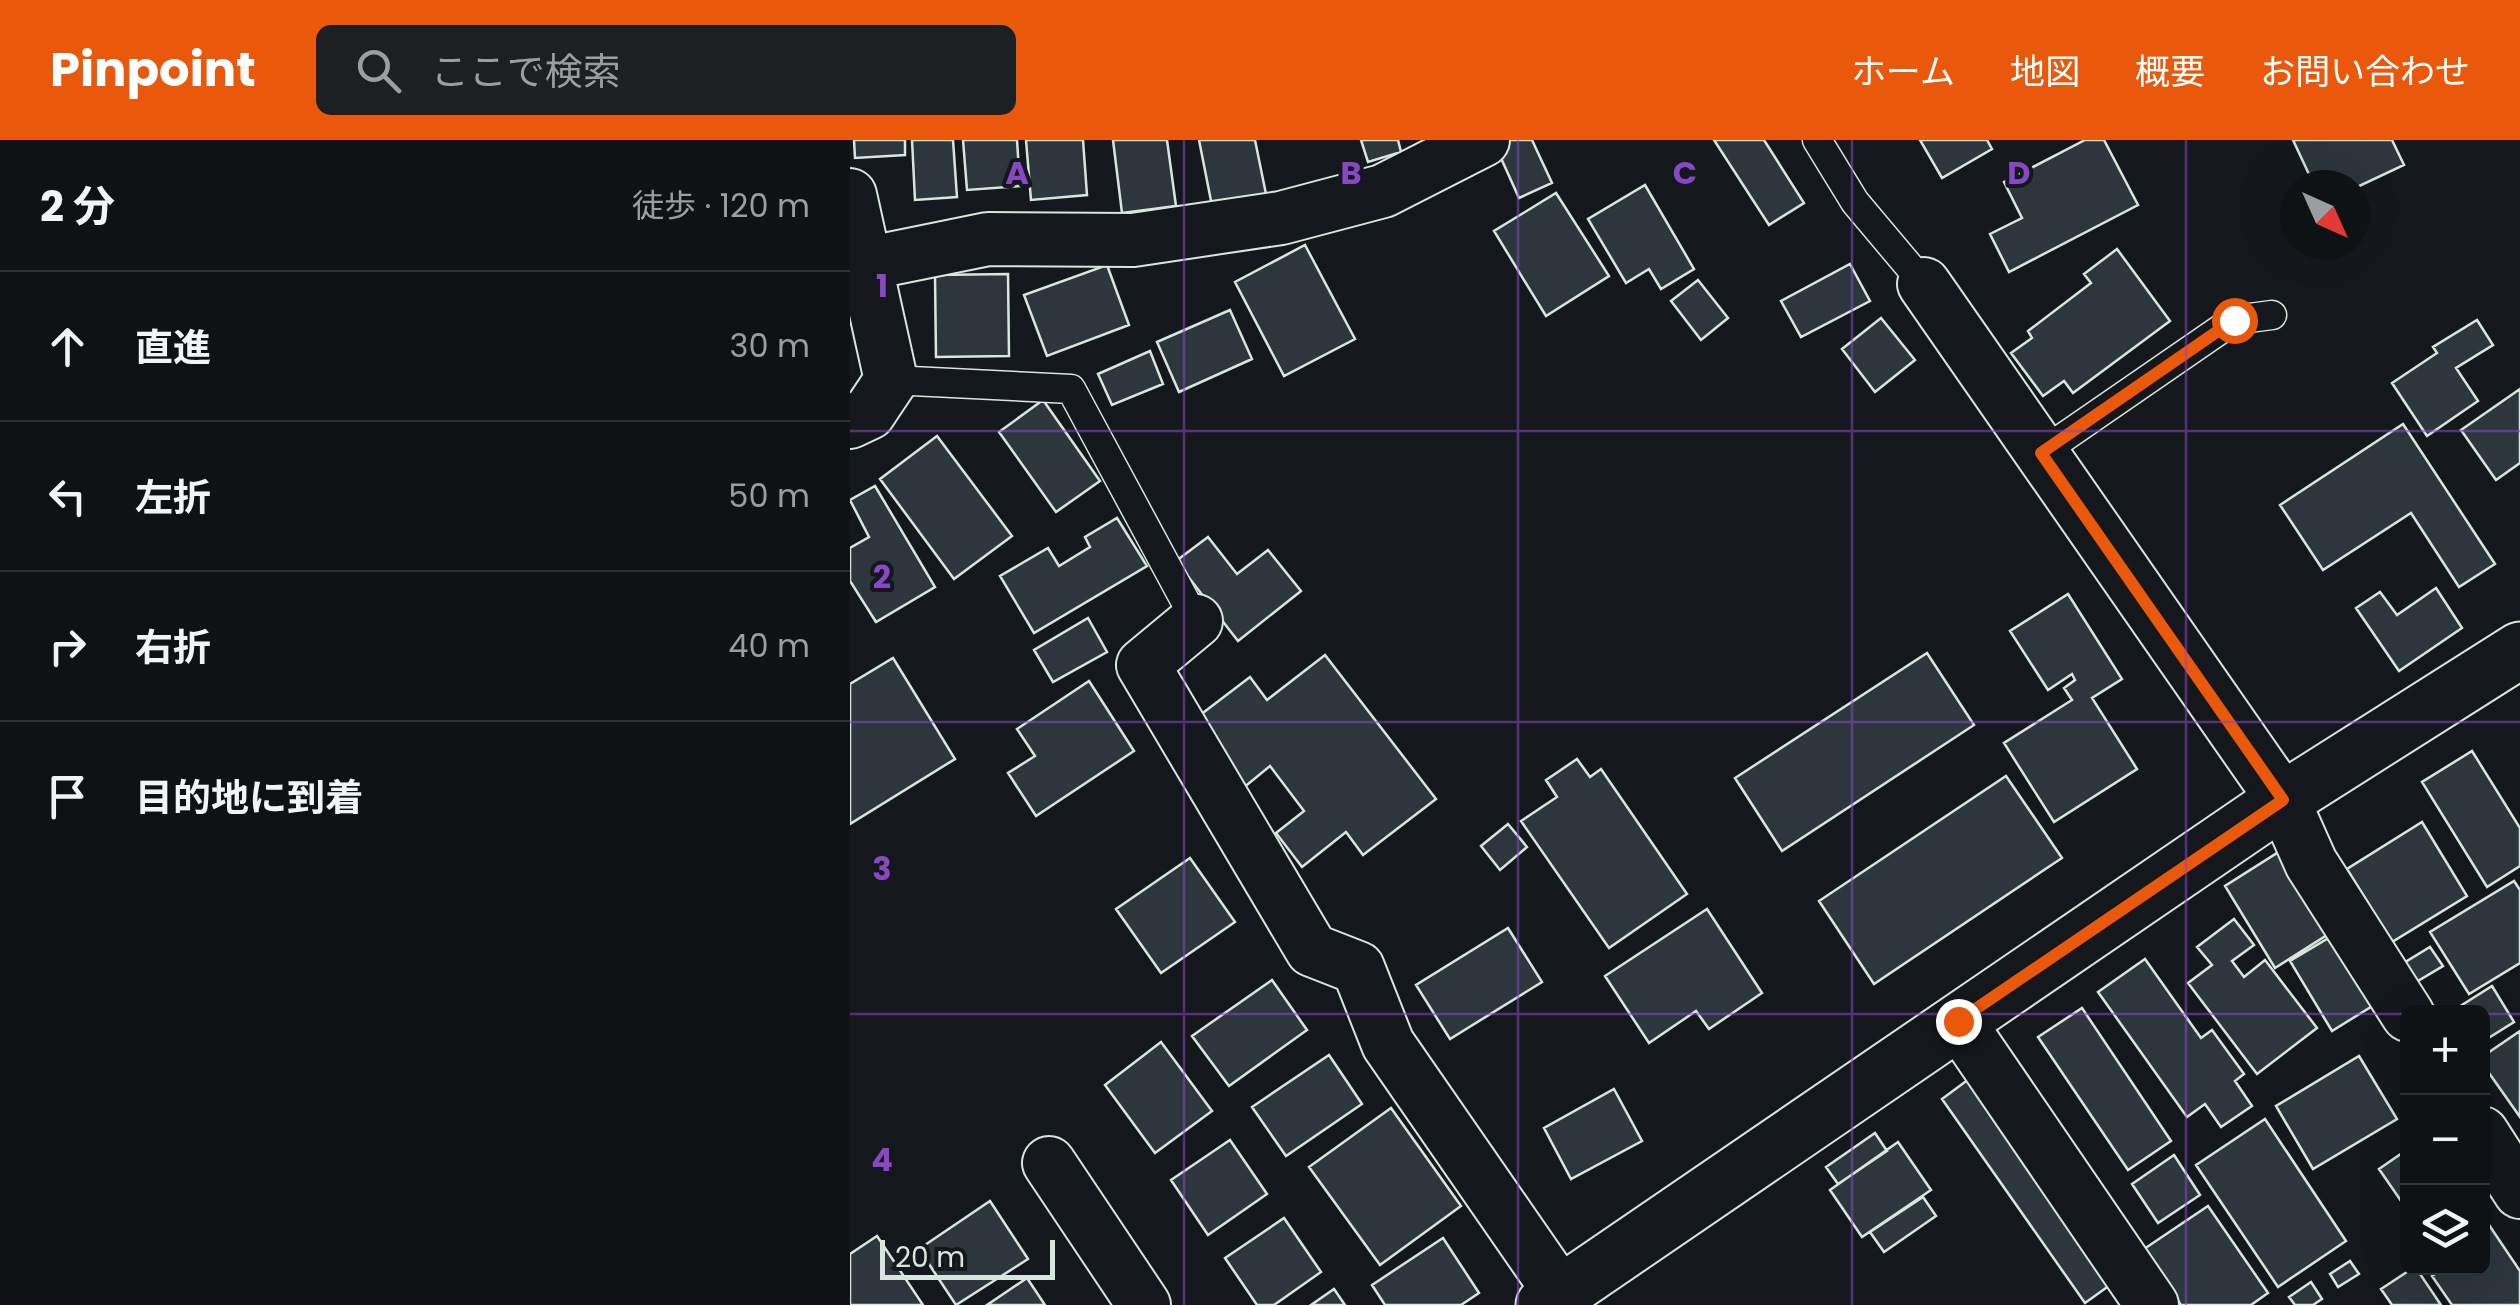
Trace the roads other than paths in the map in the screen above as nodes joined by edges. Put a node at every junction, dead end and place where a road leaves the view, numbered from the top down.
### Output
1 (1484, 140) edge
2 (1816, 140) edge
3 (850, 195) edge
4 (856, 264) edge
5 (1924, 284) joint
6 (2272, 315) dead end
7 (891, 380) junction
8 (850, 422) edge
9 (2041, 453) junction
10 (1196, 621) joint
11 (2520, 650) edge
12 (2283, 800) junction
13 (2402, 1005) edge
14 (1958, 1021) junction
15 (2490, 1145) edge
16 (1049, 1163) dead end
17 (2520, 1192) edge
18 (1552, 1300) edge
19 (1144, 1305) edge
20 (2152, 1305) edge

1 - 4 street
2 - 5 lane
3 - 4 street
4 - 7 street
5 - 9 street
6 - 9 lane
7 - 8 street
7 - 10 lane
9 - 12 street
10 - 18 street
11 - 12 street
12 - 13 street
12 - 14 street
14 - 18 street
14 - 20 street
15 - 17 street
16 - 19 street

